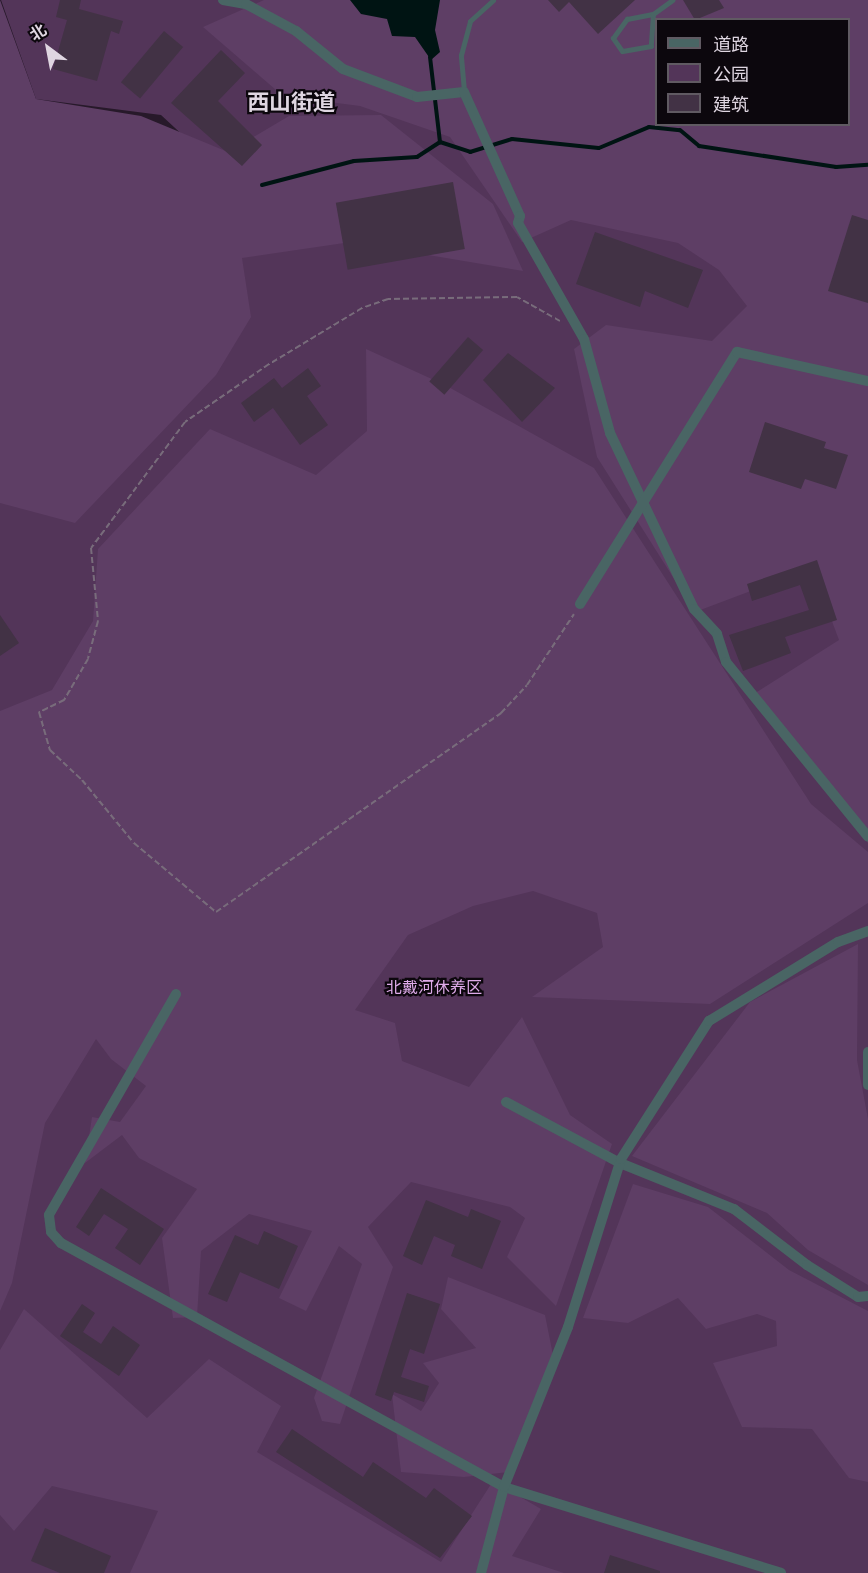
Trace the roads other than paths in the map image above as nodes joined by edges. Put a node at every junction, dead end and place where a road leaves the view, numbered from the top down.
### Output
1 (223, 0) edge
2 (494, 0) edge
3 (672, 0) edge
4 (653, 14) junction
5 (464, 92) junction
6 (868, 381) edge
7 (645, 503) junction
8 (580, 604) road end
9 (868, 837) edge
10 (868, 931) edge
11 (176, 994) dead end
12 (868, 1052) edge
13 (868, 1085) edge
14 (506, 1102) dead end
15 (620, 1163) junction
16 (868, 1296) edge
17 (504, 1487) junction
18 (481, 1573) edge
19 (781, 1573) edge

1 - 5 street
2 - 5 lane
3 - 4 lane
4 - 4 lane
5 - 7 street
6 - 7 street
7 - 8 street
7 - 9 street
10 - 15 street
11 - 17 street
12 - 13 street
14 - 15 street
15 - 16 street
15 - 17 street
17 - 18 street
17 - 19 street

